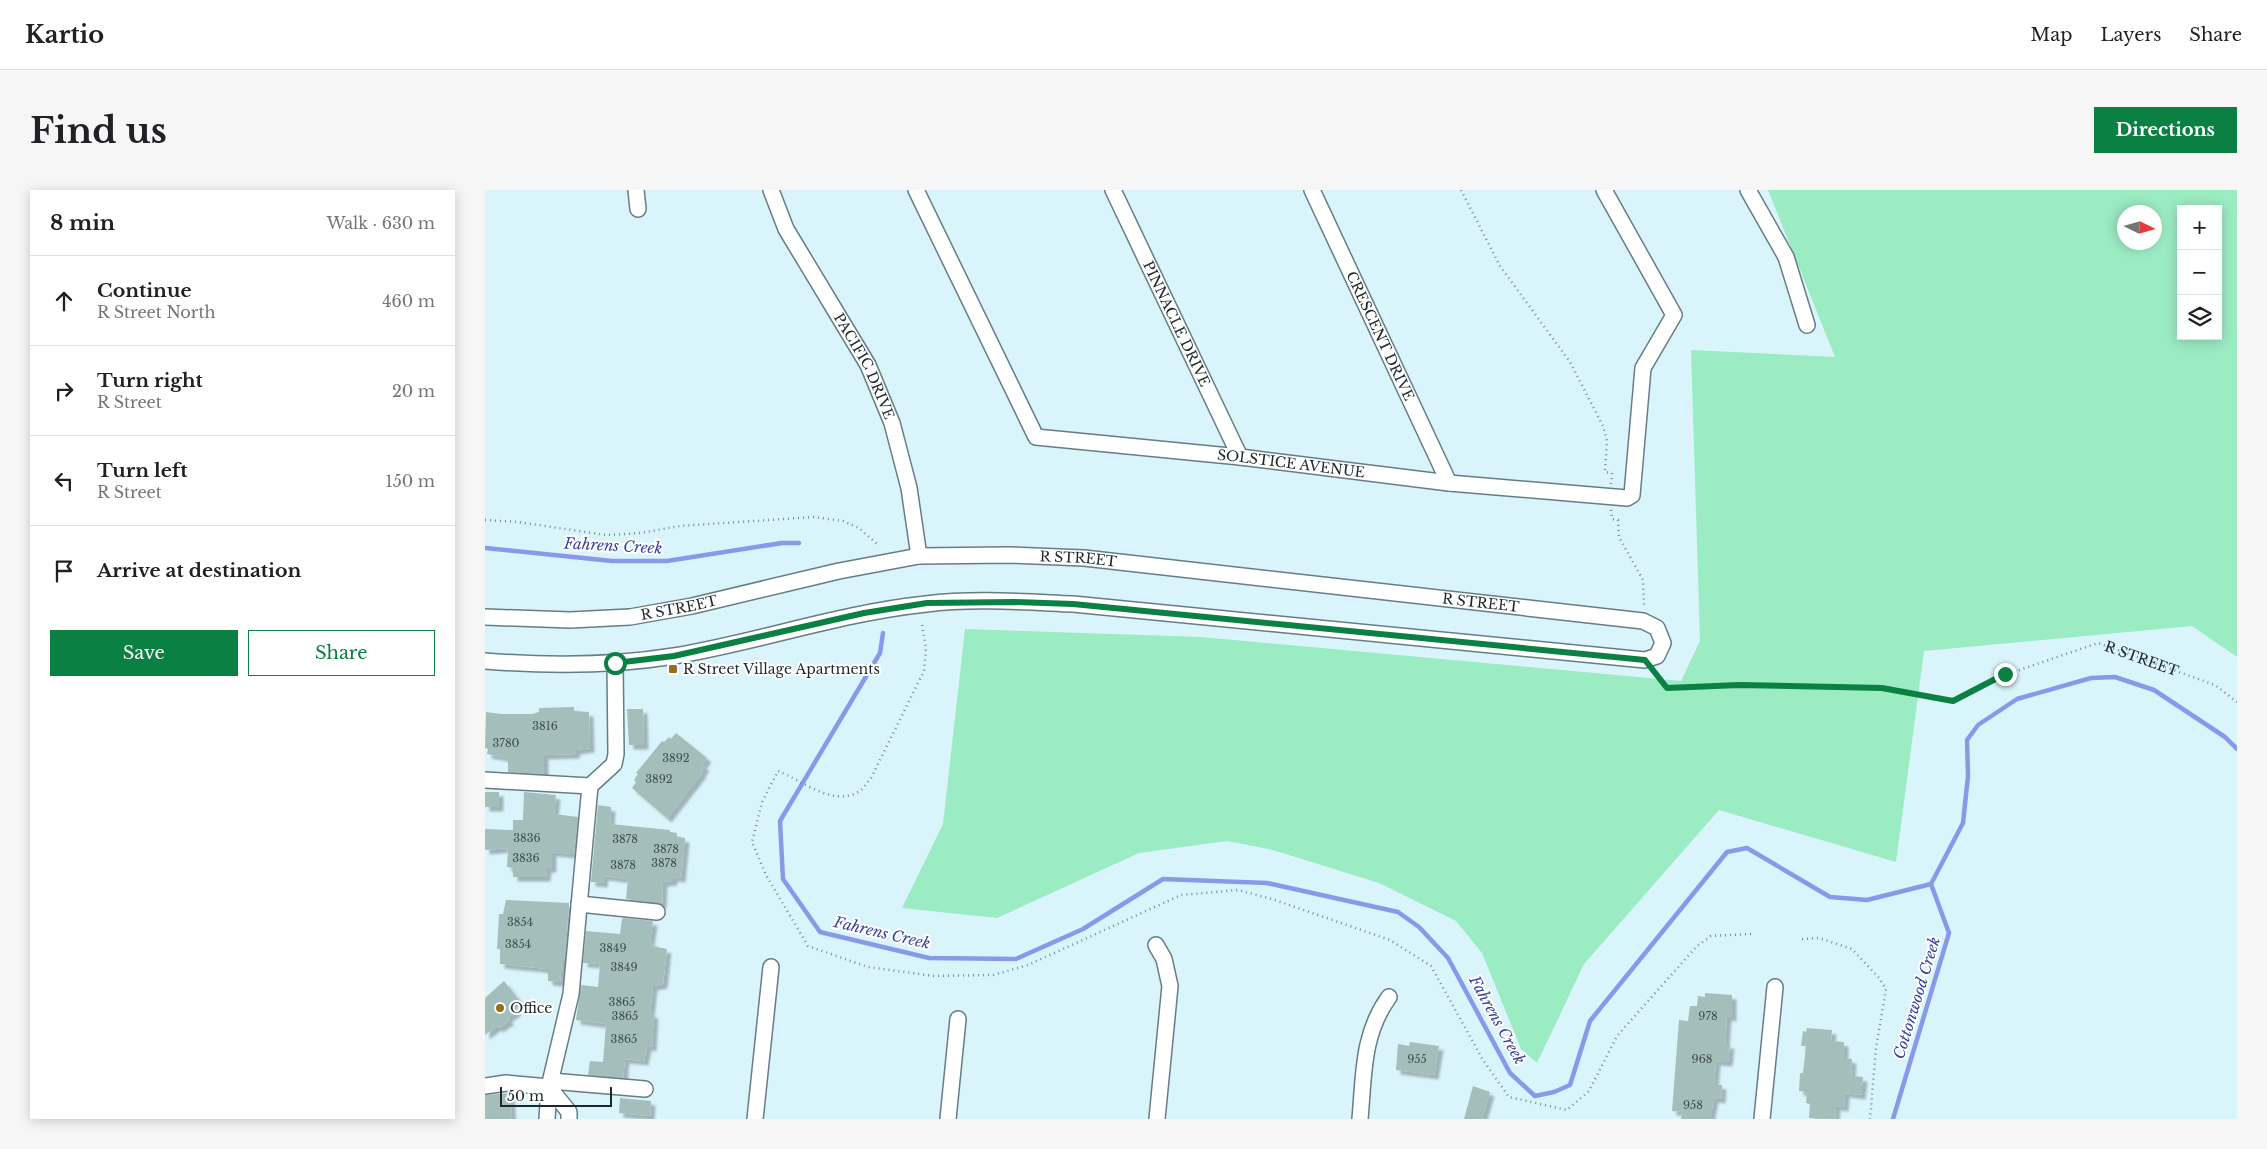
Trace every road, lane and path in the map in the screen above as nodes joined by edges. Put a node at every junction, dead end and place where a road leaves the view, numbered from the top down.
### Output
1 (636, 190) edge
2 (771, 190) edge
3 (916, 190) edge
4 (1113, 190) edge
5 (1312, 190) edge
6 (1461, 190) edge
7 (1604, 190) edge
8 (1748, 190) edge
9 (638, 209) dead end
10 (1807, 325) dead end
11 (1240, 457) junction
12 (1449, 483) junction
13 (1606, 496) junction
14 (485, 520) edge
15 (877, 544) dead end
16 (919, 556) junction
17 (485, 617) edge
18 (1643, 621) junction
19 (923, 625) dead end
20 (1645, 660) junction
21 (485, 661) edge
22 (615, 663) junction
23 (2237, 702) edge
24 (485, 780) edge
25 (590, 786) junction
26 (579, 904) junction
27 (657, 912) dead end
28 (1752, 934) dead end
29 (1802, 939) dead end
30 (1155, 945) dead end
31 (771, 966) dead end
32 (1775, 987) dead end
33 (1389, 997) dead end
34 (958, 1019) dead end
35 (550, 1084) junction
36 (485, 1086) edge
37 (645, 1089) dead end
38 (547, 1119) edge
39 (569, 1119) edge
40 (755, 1119) edge
41 (948, 1119) edge
42 (1157, 1119) edge
43 (1360, 1119) edge
44 (1762, 1119) edge
45 (1870, 1119) edge

1 - 9 street
2 - 16 street, PACIFIC DRIVE
3 - 11 street, SOLSTICE AVENUE
4 - 11 street, PINNACLE DRIVE
5 - 12 street, CRESCENT DRIVE
6 - 13 path
7 - 13 street, SOLSTICE AVENUE
8 - 10 street
11 - 12 street, SOLSTICE AVENUE
12 - 13 street, SOLSTICE AVENUE
13 - 18 path
14 - 15 path
16 - 17 street, R STREET
16 - 18 street, R STREET
18 - 20 street
19 - 28 path
20 - 22 street
20 - 23 path, R STREET
21 - 22 street
22 - 25 street
24 - 25 street
25 - 26 street
26 - 27 street
26 - 35 street
29 - 45 path
30 - 42 street
31 - 40 street
32 - 44 street
33 - 43 street
34 - 41 street
35 - 36 street
35 - 37 street
35 - 38 street
35 - 39 street

